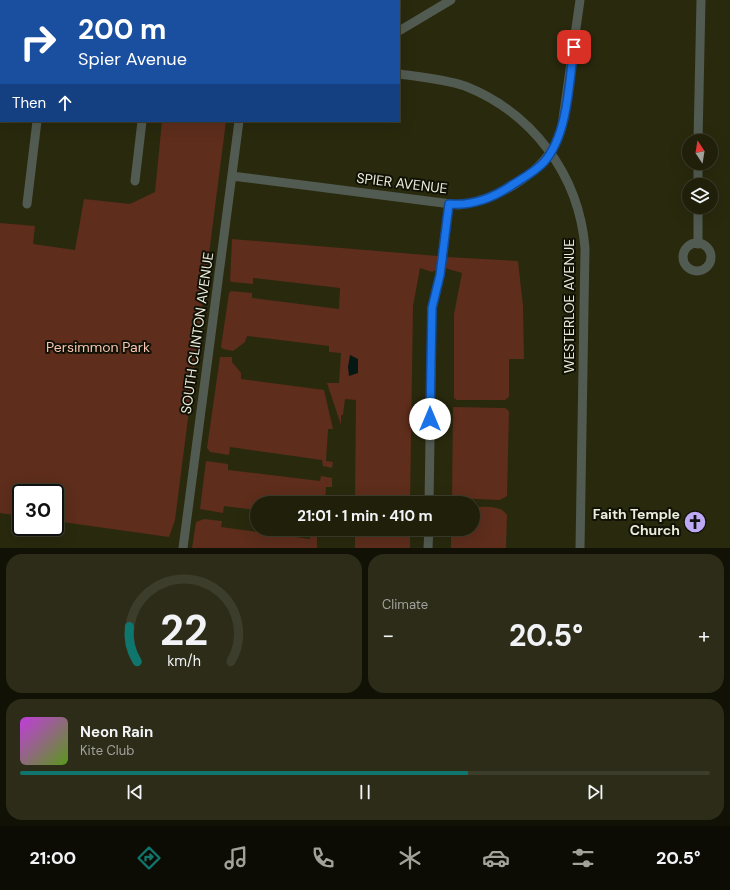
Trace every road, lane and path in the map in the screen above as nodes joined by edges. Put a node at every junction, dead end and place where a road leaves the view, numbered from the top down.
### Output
1 (451, 0) edge
2 (580, 0) edge
3 (701, 0) edge
4 (400, 30) edge
5 (400, 74) edge
6 (37, 122) edge
7 (142, 122) edge
8 (239, 122) edge
9 (698, 134) edge
10 (551, 151) junction
11 (232, 176) junction
12 (135, 181) dead end
13 (27, 204) dead end
14 (449, 204) junction
15 (698, 214) edge
16 (698, 244) dead end
17 (429, 496) edge
18 (429, 536) edge
19 (183, 548) edge
20 (428, 548) edge
21 (580, 548) edge

1 - 4 street
2 - 10 street, SPIER AVENUE
3 - 9 street
5 - 10 street, WESTERLOE AVENUE
6 - 13 street
7 - 12 street
8 - 11 street, SOUTH CLINTON AVENUE
10 - 14 street, SPIER AVENUE
10 - 21 street, WESTERLOE AVENUE
11 - 14 street, SPIER AVENUE
11 - 19 street, SOUTH CLINTON AVENUE
14 - 17 street
15 - 16 street
18 - 20 street

